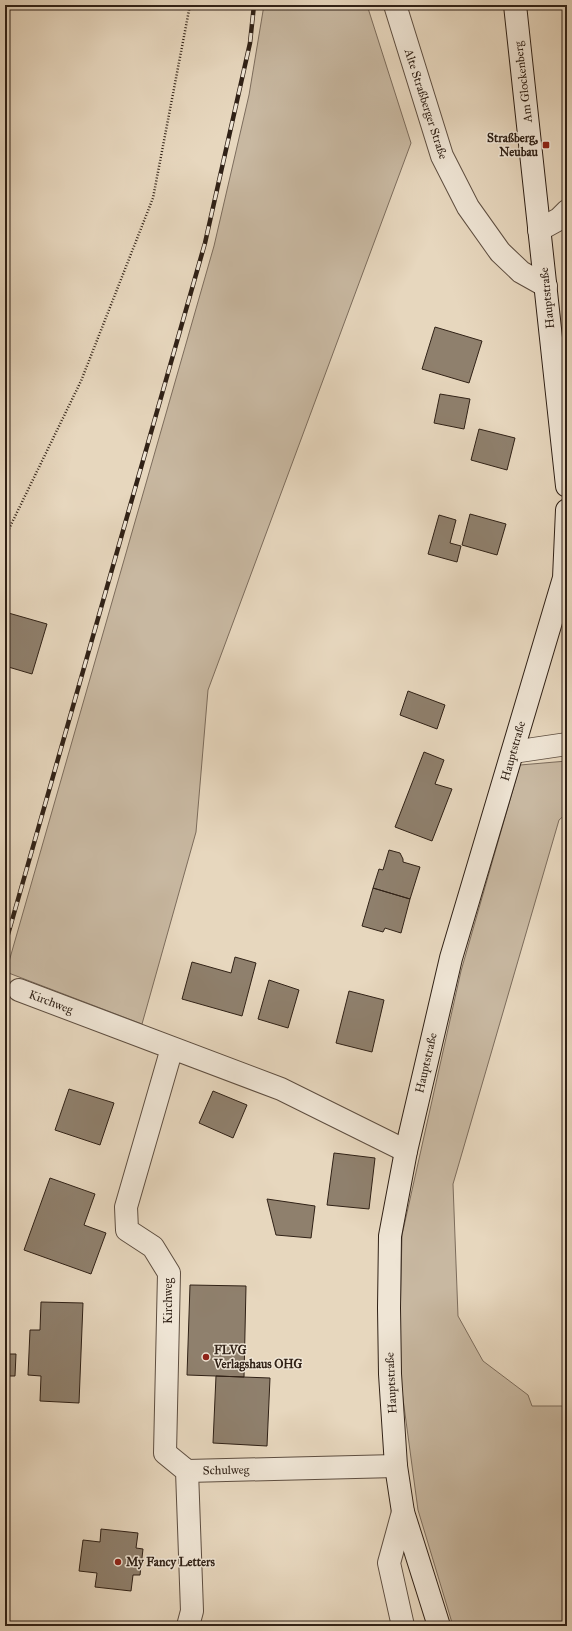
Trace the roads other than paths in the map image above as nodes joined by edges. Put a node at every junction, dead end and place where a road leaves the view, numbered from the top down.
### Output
1 (395, 5) edge
2 (515, 5) edge
3 (567, 211) edge
4 (540, 230) junction
5 (546, 286) junction
6 (567, 486) edge
7 (567, 510) edge
8 (567, 744) edge
9 (513, 752) junction
10 (20, 990) dead end
11 (172, 1048) junction
12 (406, 1150) junction
13 (396, 1466) junction
14 (187, 1471) junction
15 (403, 1512) junction
16 (188, 1626) edge
17 (403, 1626) edge
18 (438, 1626) edge

1 - 5 street, Alte Straßberger Straße
2 - 4 street, Am Glockenberg
3 - 4 street
4 - 5 street, Hauptstraße
5 - 6 street, Hauptstraße
7 - 9 street, Hauptstraße
8 - 9 street
9 - 12 street, Hauptstraße
10 - 11 street, Kirchweg
11 - 12 street, Kirchweg
11 - 14 street, Kirchweg
12 - 13 street, Hauptstraße
13 - 14 street, Schulweg
13 - 15 street, Hauptstraße
14 - 16 street, Schulweg
15 - 17 street
15 - 18 street, Hauptstraße

